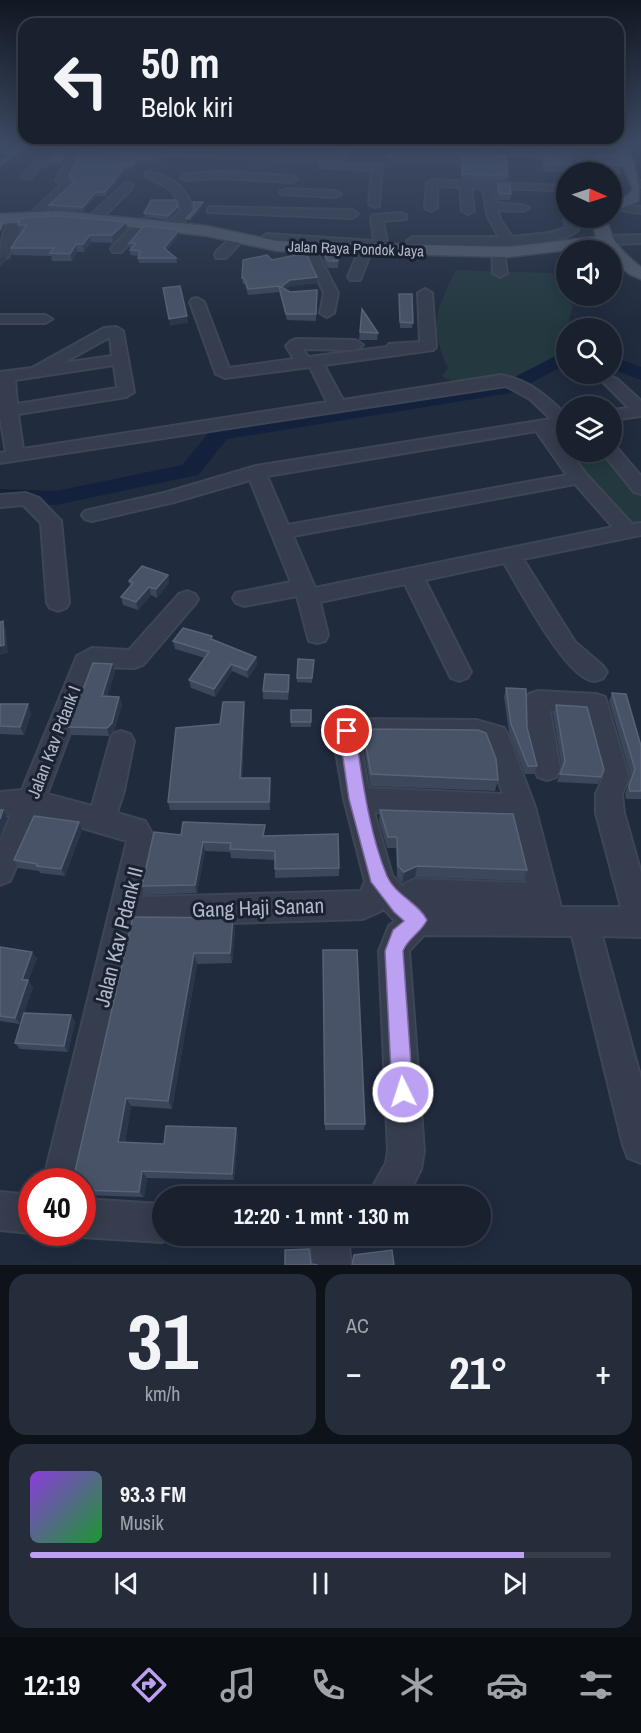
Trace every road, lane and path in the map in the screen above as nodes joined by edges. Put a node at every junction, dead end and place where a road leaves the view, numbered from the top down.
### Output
1 (36, 204) edge
2 (109, 204) edge
3 (185, 204) edge
4 (282, 204) edge
5 (431, 204) edge
6 (467, 204) edge
7 (625, 204) edge
8 (490, 206) joint
9 (431, 208) dead end
10 (523, 208) dead end
11 (212, 210) dead end
12 (641, 210) edge
13 (468, 211) dead end
14 (352, 214) dead end
15 (18, 215) edge
16 (95, 218) junction
17 (402, 218) dead end
18 (143, 223) junction
19 (171, 226) junction
20 (572, 228) edge
21 (600, 228) edge
22 (272, 234) junction
23 (238, 238) junction
24 (641, 239) edge
25 (606, 240) joint
26 (556, 243) edge
27 (308, 246) junction
28 (512, 246) junction
29 (373, 247) junction
30 (117, 249) dead end
31 (221, 255) dead end
32 (0, 258) edge
33 (622, 258) edge
34 (500, 273) dead end
35 (641, 274) edge
36 (355, 277) dead end
37 (329, 288) junction
38 (309, 290) edge
39 (425, 293) dead end
40 (197, 302) dead end
41 (327, 313) dead end
42 (0, 319) edge
43 (45, 320) dead end
44 (409, 349) junction
45 (119, 360) junction
46 (309, 362) junction
47 (36, 372) junction
48 (4, 377) edge
49 (613, 384) edge
50 (337, 405) junction
51 (641, 411) edge
52 (4, 412) edge
53 (556, 414) edge
54 (622, 414) edge
55 (556, 423) edge
56 (540, 425) junction
57 (8, 457) edge
58 (622, 460) edge
59 (634, 469) edge
60 (256, 472) junction
61 (579, 478) junction
62 (641, 488) edge
63 (0, 501) edge
64 (92, 515) dead end
65 (634, 530) edge
66 (282, 532) junction
67 (509, 554) junction
68 (412, 576) junction
69 (306, 592) junction
70 (244, 598) dead end
71 (187, 599) dead end
72 (58, 603) dead end
73 (317, 635) dead end
74 (459, 672) dead end
75 (595, 672) dead end
76 (121, 741) dead end
77 (547, 769) dead end
78 (357, 799) junction
79 (31, 801) junction
80 (0, 804) edge
81 (521, 807) junction
82 (101, 820) junction
83 (0, 872) edge
84 (380, 882) junction
85 (417, 907) junction
86 (548, 910) junction
87 (123, 912) junction
88 (583, 921) junction
89 (641, 922) edge
90 (641, 1144) edge
91 (64, 1168) edge
92 (393, 1186) edge
93 (0, 1211) edge
94 (18, 1213) edge
95 (96, 1219) edge
96 (152, 1222) edge
97 (330, 1246) edge
98 (332, 1265) edge

1 - 15 street
2 - 16 street
3 - 19 street
4 - 22 street
5 - 9 street
6 - 13 street
7 - 12 street
8 - 10 street
8 - 28 street
11 - 22 street
14 - 22 street
15 - 16 main road, Jalan Raya Pondok Jaya
15 - 32 street
16 - 18 main road, Jalan Raya Pondok Jaya
17 - 29 street
18 - 19 main road, Jalan Raya Pondok Jaya
18 - 30 street
19 - 23 main road, Jalan Raya Pondok Jaya
20 - 28 street
21 - 25 main road
22 - 23 main road, Jalan Raya Pondok Jaya
22 - 27 main road, Jalan Raya Pondok Jaya
22 - 29 street
23 - 31 street
24 - 25 street
26 - 28 main road, Jalan Raya Pondok Jaya
27 - 29 main road, Jalan Raya Pondok Jaya
27 - 37 street
28 - 29 main road, Jalan Raya Pondok Jaya
28 - 34 street
29 - 36 street
33 - 35 main road
37 - 38 street
37 - 41 street
39 - 44 street
40 - 46 street
42 - 43 street
44 - 46 street
44 - 46 street
45 - 47 street
45 - 47 street
45 - 52 street
46 - 50 street
47 - 48 street
48 - 52 street
49 - 51 street
50 - 53 street
50 - 57 street
51 - 54 street
52 - 57 street
55 - 56 street
56 - 60 street
56 - 61 street
58 - 59 street
59 - 62 street
60 - 64 street
60 - 66 street
61 - 65 street
61 - 66 street
63 - 72 street
65 - 67 street
66 - 69 street
67 - 68 street
67 - 75 street
68 - 69 street
68 - 74 street
69 - 70 street
69 - 73 street
71 - 79 street, Jalan Kav Pdank I
76 - 82 street
77 - 89 street
78 - 81 street
78 - 81 street
78 - 84 street
79 - 80 street, Jalan Kav Pdank II
79 - 82 street, Jalan Kav Pdank II
79 - 83 street, Jalan Kav Pdank I
81 - 86 street
82 - 87 street, Jalan Kav Pdank II
84 - 85 street
84 - 87 street, Gang Haji Sanan
85 - 86 street
85 - 92 street
86 - 88 street
87 - 91 street, Jalan Kav Pdank II
88 - 89 street
88 - 90 street
93 - 94 street
95 - 96 street
97 - 98 street

